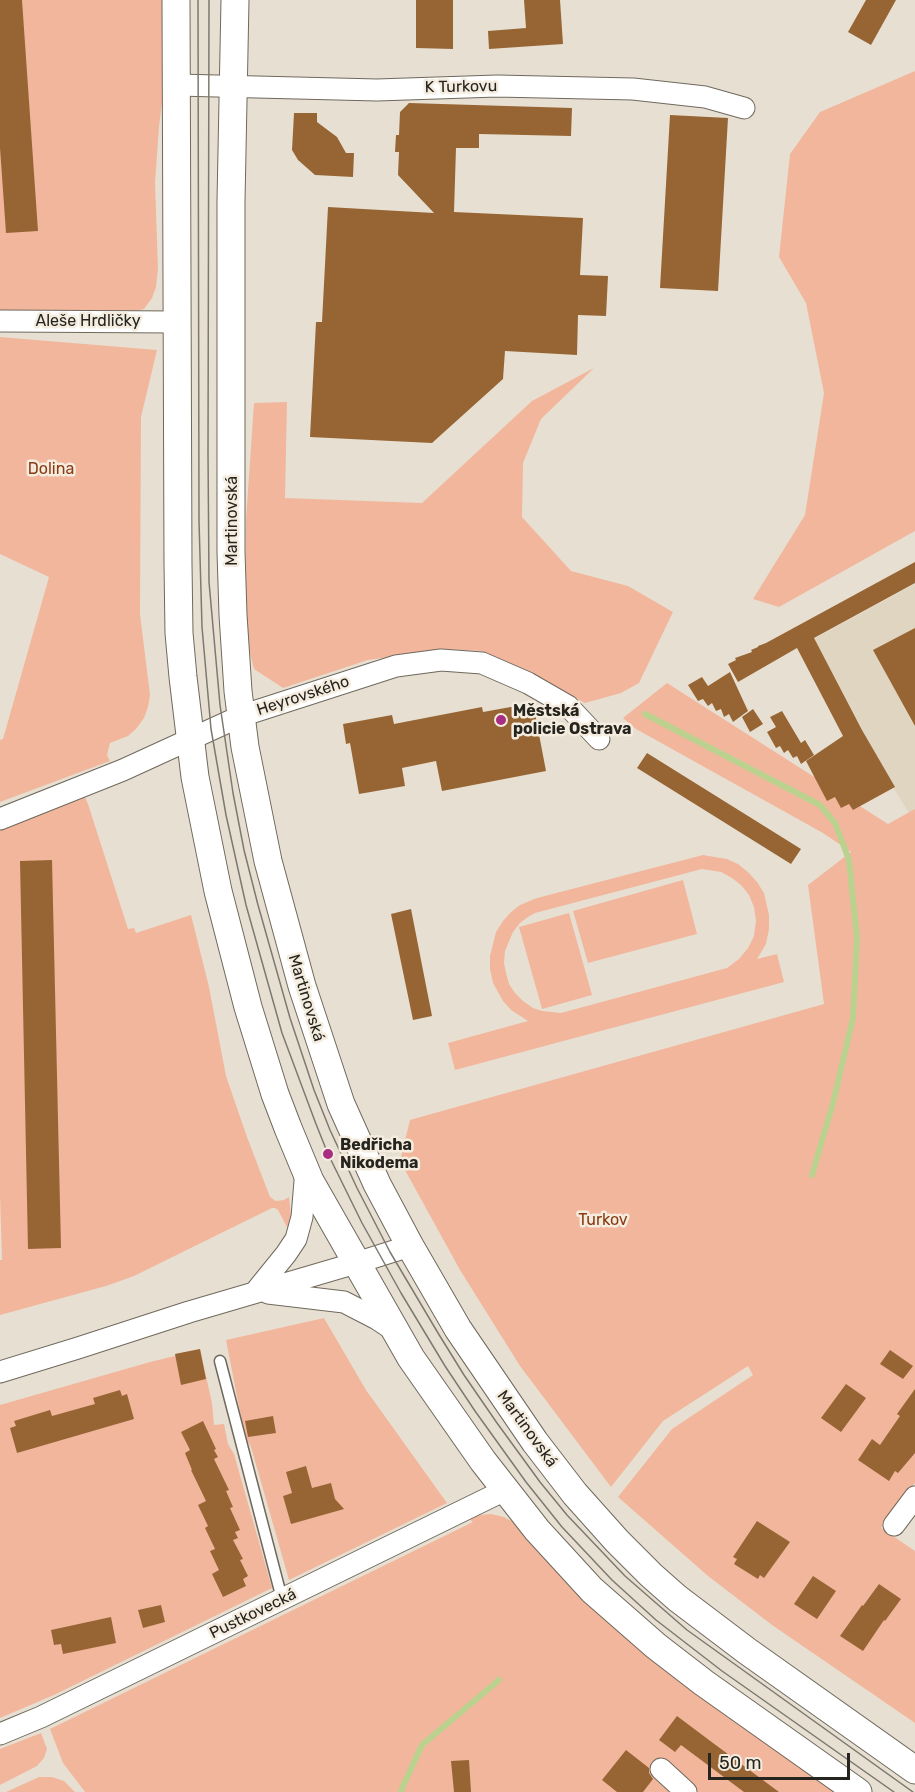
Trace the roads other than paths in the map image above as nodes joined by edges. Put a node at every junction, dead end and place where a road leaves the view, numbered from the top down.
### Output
1 (176, 0) edge
2 (235, 0) edge
3 (177, 85) junction
4 (232, 87) junction
5 (744, 108) dead end
6 (0, 321) edge
7 (177, 321) junction
8 (241, 716) junction
9 (600, 739) dead end
10 (190, 740) junction
11 (0, 819) edge
12 (306, 1169) junction
13 (410, 1246) junction
14 (356, 1263) junction
15 (256, 1291) junction
16 (395, 1331) junction
17 (220, 1361) dead end
18 (0, 1372) edge
19 (505, 1490) junction
20 (915, 1497) edge
21 (894, 1525) dead end
22 (282, 1599) junction
23 (0, 1734) edge
24 (661, 1769) dead end
25 (915, 1770) edge
26 (686, 1792) edge
27 (858, 1792) edge

1 - 3 street
2 - 4 street, Martinovská
3 - 4 street, K Turkovu
3 - 7 street
4 - 5 street, K Turkovu
4 - 8 street, Martinovská
6 - 7 street, Aleše Hrdličky
7 - 10 street
8 - 9 street, Heyrovského
8 - 10 street, Heyrovského
8 - 13 street, Martinovská
10 - 11 street, Heyrovského
10 - 12 street
12 - 14 street
12 - 15 street
13 - 14 street
13 - 25 street, Martinovská
14 - 15 street
14 - 16 street
15 - 16 street
15 - 18 street
16 - 19 street
17 - 22 lane
19 - 22 street, Pustkovecká
19 - 27 street
20 - 21 street
22 - 23 street, Pustkovecká
24 - 26 street

